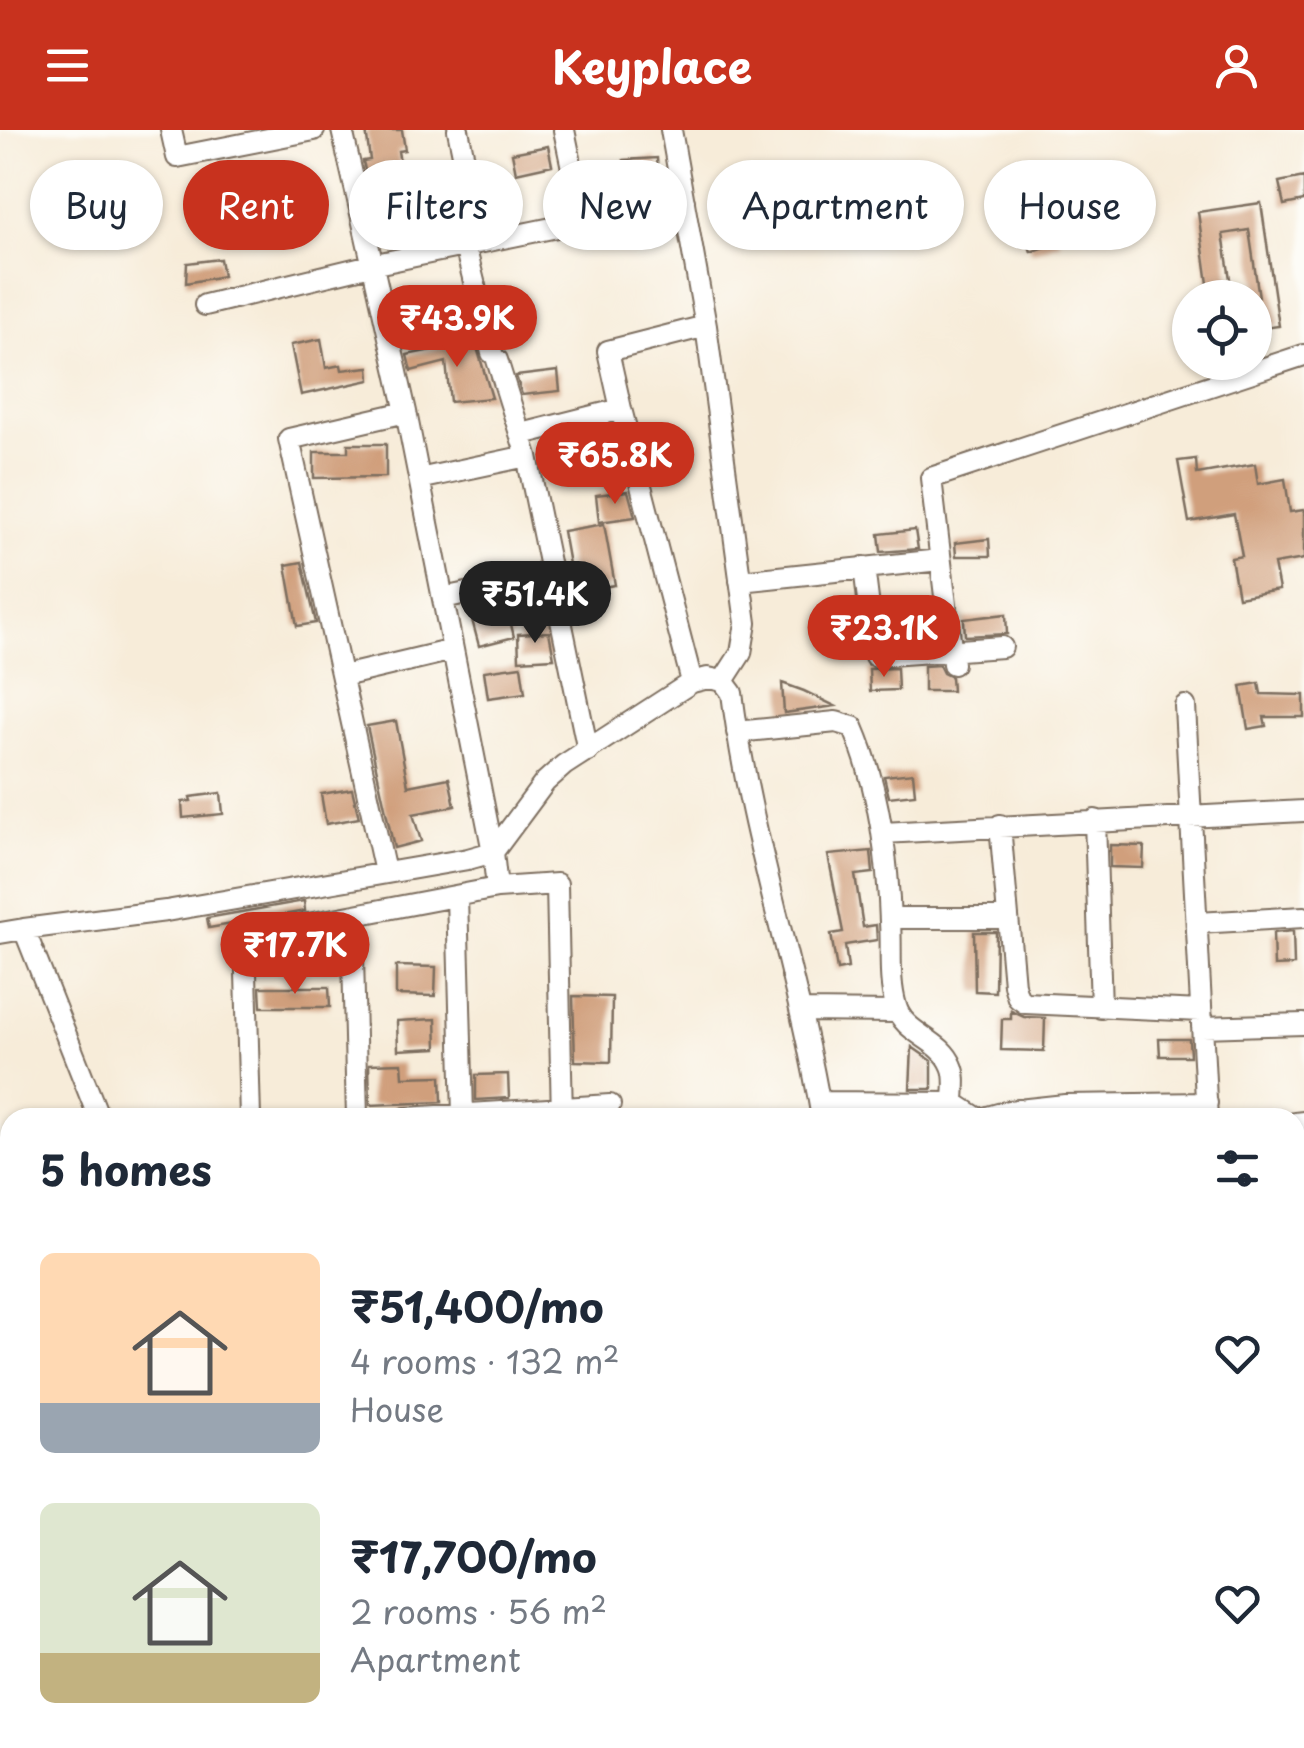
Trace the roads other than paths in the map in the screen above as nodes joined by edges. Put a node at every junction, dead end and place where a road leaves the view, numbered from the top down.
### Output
1 (171, 130) edge
2 (314, 130) edge
3 (342, 130) edge
4 (458, 130) edge
5 (564, 130) edge
6 (671, 130) edge
7 (462, 160) edge
8 (570, 160) edge
9 (676, 160) edge
10 (687, 218) edge
11 (445, 250) edge
12 (474, 250) edge
13 (372, 266) junction
14 (205, 305) dead end
15 (706, 326) junction
16 (1304, 355) edge
17 (621, 410) junction
18 (406, 412) junction
19 (522, 434) junction
20 (527, 456) junction
21 (419, 478) junction
22 (940, 560) junction
23 (864, 566) junction
24 (552, 575) junction
25 (740, 581) junction
26 (443, 598) junction
27 (1002, 647) dead end
28 (453, 650) junction
29 (952, 657) junction
30 (343, 676) junction
31 (723, 681) junction
32 (692, 682) junction
33 (1185, 706) dead end
34 (736, 732) junction
35 (588, 751) junction
36 (1304, 810) edge
37 (1191, 816) junction
38 (1095, 820) junction
39 (1000, 824) junction
40 (882, 834) junction
41 (493, 852) junction
42 (385, 872) junction
43 (497, 888) junction
44 (457, 896) junction
45 (352, 916) junction
46 (890, 918) junction
47 (1008, 918) junction
48 (1304, 918) edge
49 (1197, 922) junction
50 (24, 930) junction
51 (0, 932) edge
52 (1101, 1008) junction
53 (801, 1011) junction
54 (897, 1012) junction
55 (1202, 1019) junction
56 (1304, 1024) edge
57 (954, 1104) junction
58 (610, 1105) dead end
59 (95, 1108) edge
60 (250, 1108) edge
61 (357, 1108) edge
62 (463, 1108) edge
63 (562, 1108) edge
64 (594, 1108) edge
65 (821, 1108) edge
66 (865, 1108) edge
67 (963, 1108) edge
68 (1036, 1108) edge
69 (1150, 1108) edge
70 (1207, 1108) edge

1 - 2 street
3 - 13 street
4 - 7 street
5 - 8 street
6 - 9 street
10 - 15 street
11 - 13 street
12 - 19 street
13 - 14 street
13 - 18 street
15 - 17 street
15 - 25 street
16 - 22 street
17 - 19 street
17 - 32 street
18 - 21 street
18 - 30 street
19 - 20 street
20 - 21 street
20 - 24 street
21 - 26 street
22 - 23 street
22 - 29 street
23 - 25 street
23 - 29 street
24 - 26 street
24 - 35 street
25 - 31 street
26 - 28 street
27 - 29 street
28 - 30 street
28 - 41 street
30 - 42 street
31 - 32 street
31 - 34 street
32 - 35 street
33 - 37 street
34 - 40 street
34 - 53 street
35 - 41 street
36 - 37 street
37 - 38 street
37 - 49 street
38 - 39 street
38 - 52 street
39 - 40 street
39 - 47 street
40 - 46 street
41 - 42 street
41 - 43 street
42 - 50 street
43 - 44 street
43 - 63 street
44 - 45 street
44 - 62 street
45 - 60 street
45 - 61 street
46 - 47 street
46 - 54 street
47 - 52 street
48 - 49 street
49 - 55 street
50 - 51 street
50 - 59 street
52 - 55 street
53 - 54 street
53 - 65 street
54 - 57 street
55 - 56 street
55 - 70 street
57 - 66 street
57 - 67 street
58 - 64 street
68 - 69 street

